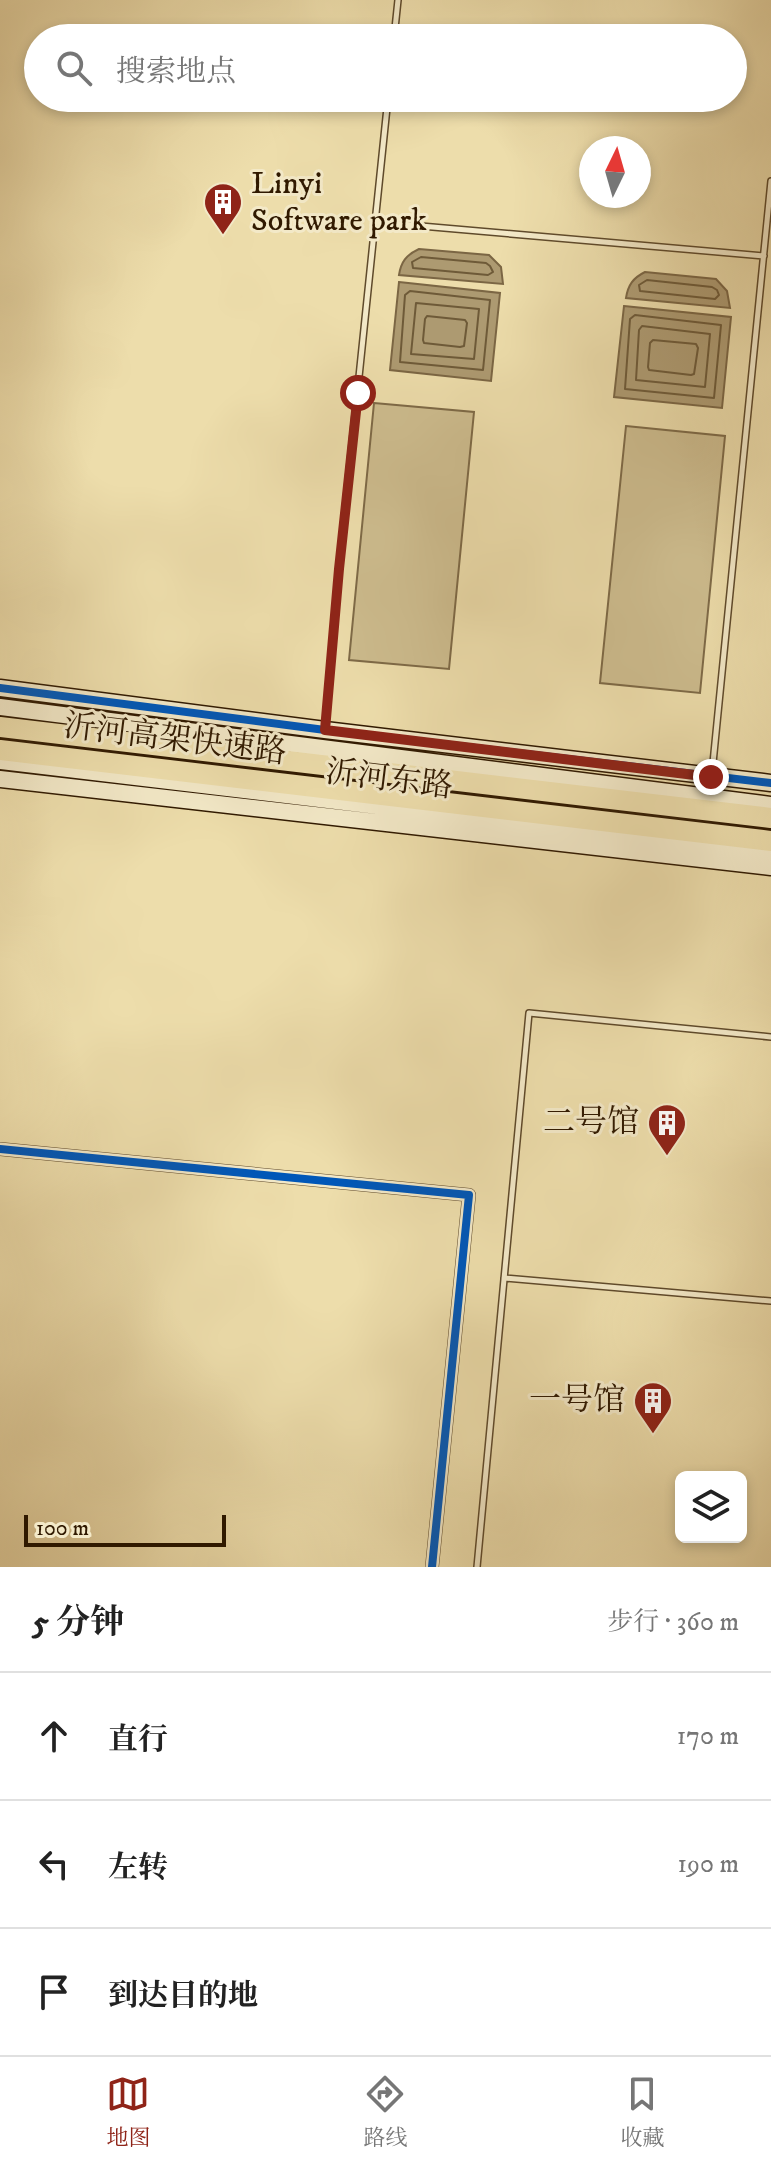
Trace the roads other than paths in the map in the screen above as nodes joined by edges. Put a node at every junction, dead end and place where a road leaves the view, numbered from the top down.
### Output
1 (398, 0) edge
2 (395, 24) edge
3 (387, 112) edge
4 (771, 181) edge
5 (375, 222) junction
6 (764, 256) junction
7 (0, 688) edge
8 (0, 707) edge
9 (0, 727) edge
10 (325, 730) junction
11 (0, 750) edge
12 (0, 761) edge
13 (711, 777) junction
14 (0, 779) edge
15 (771, 783) edge
16 (771, 805) edge
17 (771, 818) edge
18 (771, 841) edge
19 (771, 853) edge
20 (771, 867) edge
21 (771, 1037) edge
22 (0, 1149) edge
23 (504, 1278) junction
24 (771, 1301) edge
25 (432, 1567) edge
26 (477, 1567) edge

1 - 2 lane
3 - 5 lane
4 - 6 lane
5 - 6 lane
5 - 10 lane
6 - 13 lane
7 - 10 street
8 - 16 street, 沂河东路
9 - 17 highway, 沂河高架快速路
10 - 13 street
11 - 18 highway, 沂河高架快速路
12 - 19 street, 沂河东路
13 - 15 street
14 - 20 street
21 - 23 lane
22 - 25 street
23 - 24 lane
23 - 26 lane

